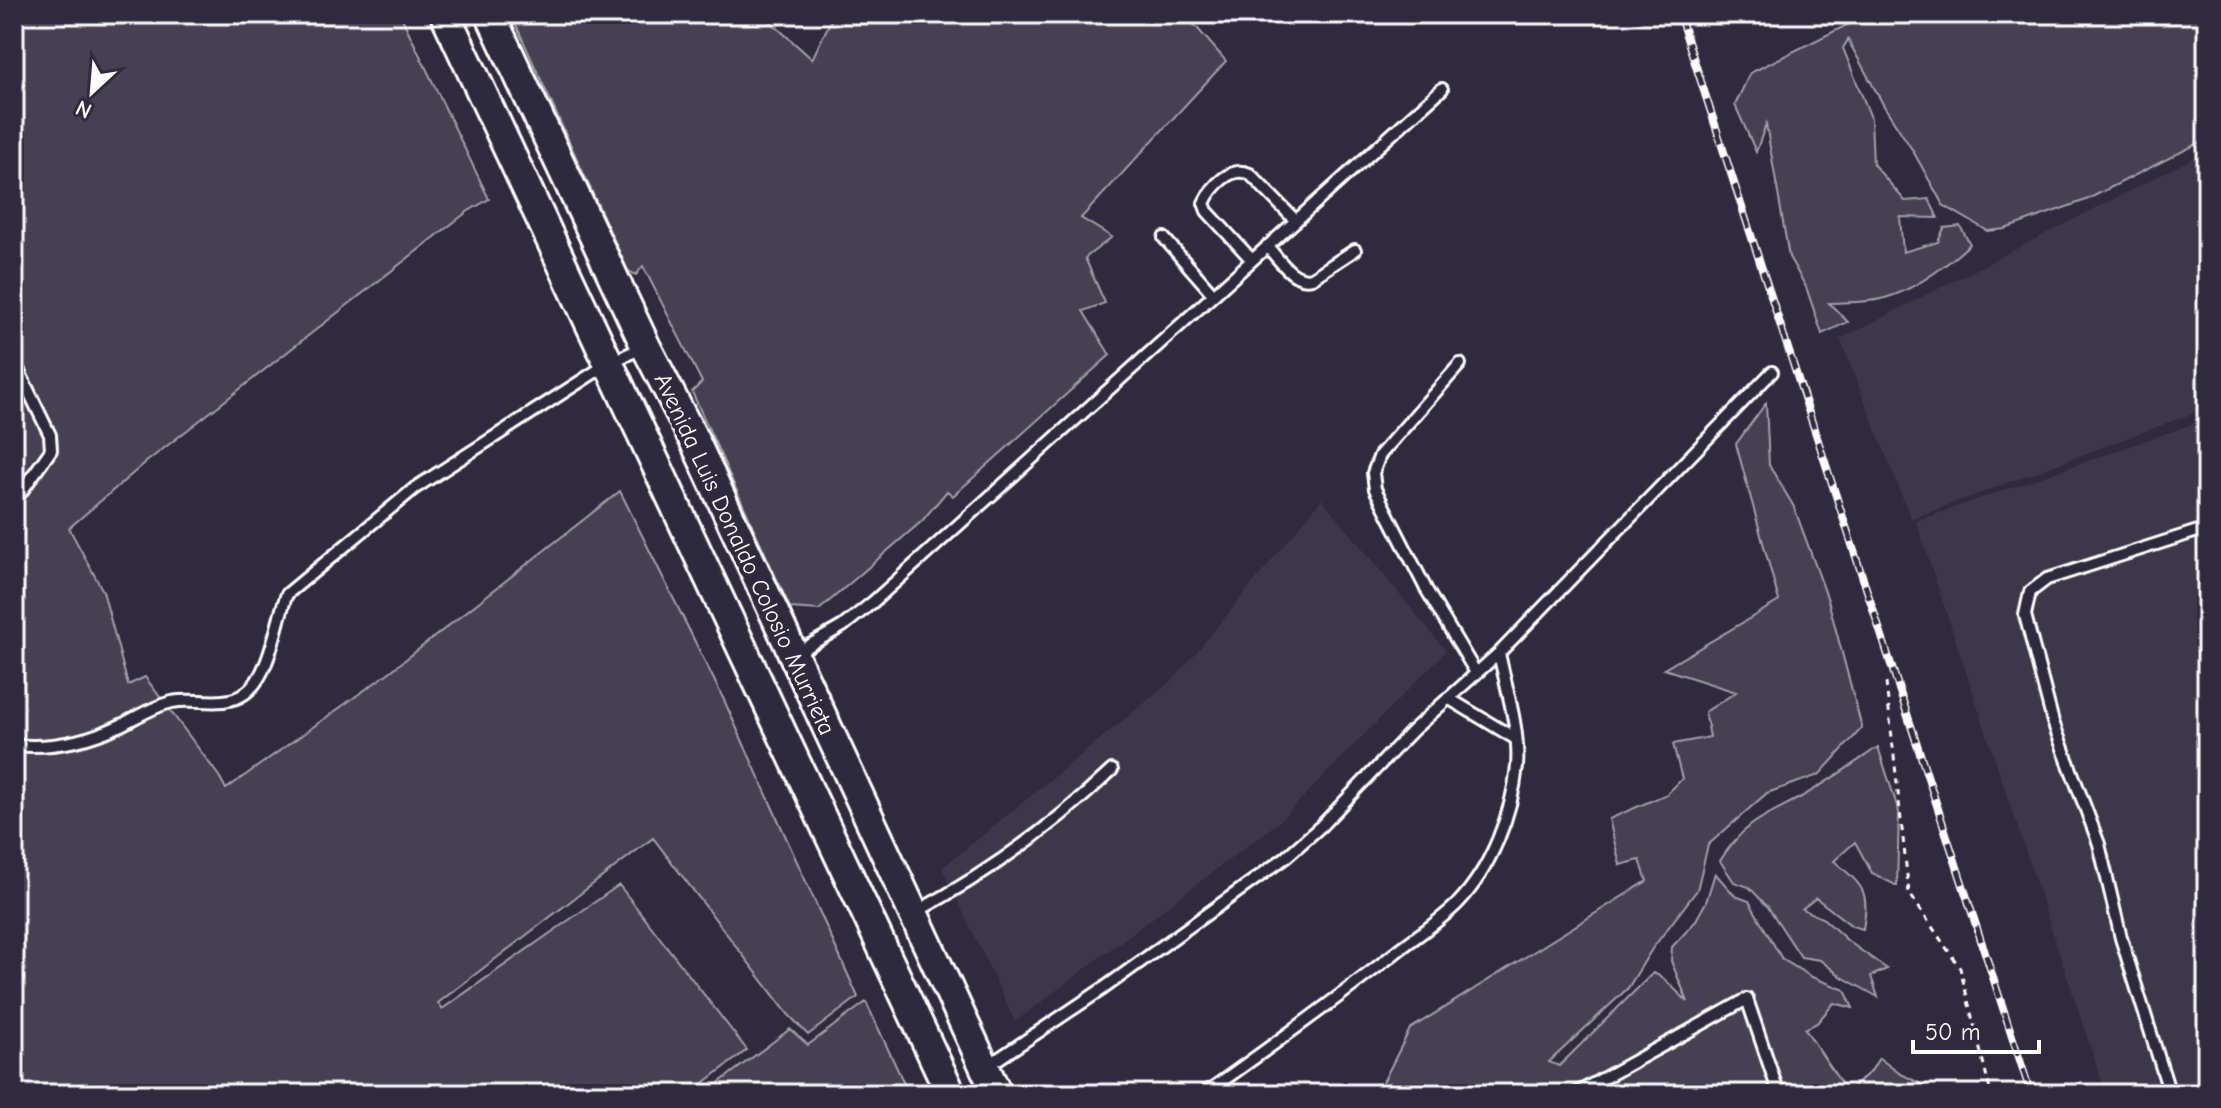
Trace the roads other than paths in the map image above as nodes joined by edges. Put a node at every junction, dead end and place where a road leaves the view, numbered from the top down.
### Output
1 (445, 14) edge
2 (490, 14) edge
3 (1442, 89) dead end
4 (1296, 221) junction
5 (1164, 238) dead end
6 (1267, 246) junction
7 (1355, 250) dead end
8 (1252, 260) junction
9 (1213, 294) junction
10 (646, 347) junction
11 (14, 361) edge
12 (609, 363) junction
13 (1460, 364) dead end
14 (1772, 372) dead end
15 (14, 502) edge
16 (2207, 528) edge
17 (1499, 653) junction
18 (794, 654) junction
19 (1476, 673) junction
20 (1448, 698) junction
21 (1516, 739) junction
22 (14, 745) edge
23 (1112, 770) dead end
24 (912, 914) junction
25 (985, 1067) junction
26 (948, 1089) edge
27 (997, 1094) edge
28 (1204, 1094) edge
29 (1575, 1094) edge
30 (1779, 1094) edge
31 (2170, 1094) edge

1 - 12 main road, Avenida Luis Donaldo Colosio Murrieta
2 - 10 main road, Avenida Luis Donaldo Colosio Murrieta
3 - 4 lane
4 - 6 lane
4 - 8 lane
5 - 9 lane
6 - 7 lane
6 - 8 lane
8 - 9 lane
9 - 18 lane
10 - 12 lane
10 - 18 main road, Avenida Luis Donaldo Colosio Murrieta
11 - 15 lane
12 - 22 lane
12 - 26 main road, Avenida Luis Donaldo Colosio Murrieta
13 - 19 lane
14 - 17 lane
16 - 31 lane
17 - 19 lane
17 - 21 lane
18 - 24 main road, Avenida Luis Donaldo Colosio Murrieta
19 - 20 lane
20 - 21 lane
20 - 25 lane
21 - 28 lane
23 - 24 lane
24 - 25 main road, Avenida Luis Donaldo Colosio Murrieta
25 - 26 main road
25 - 27 main road, Avenida Luis Donaldo Colosio Murrieta
29 - 30 lane

